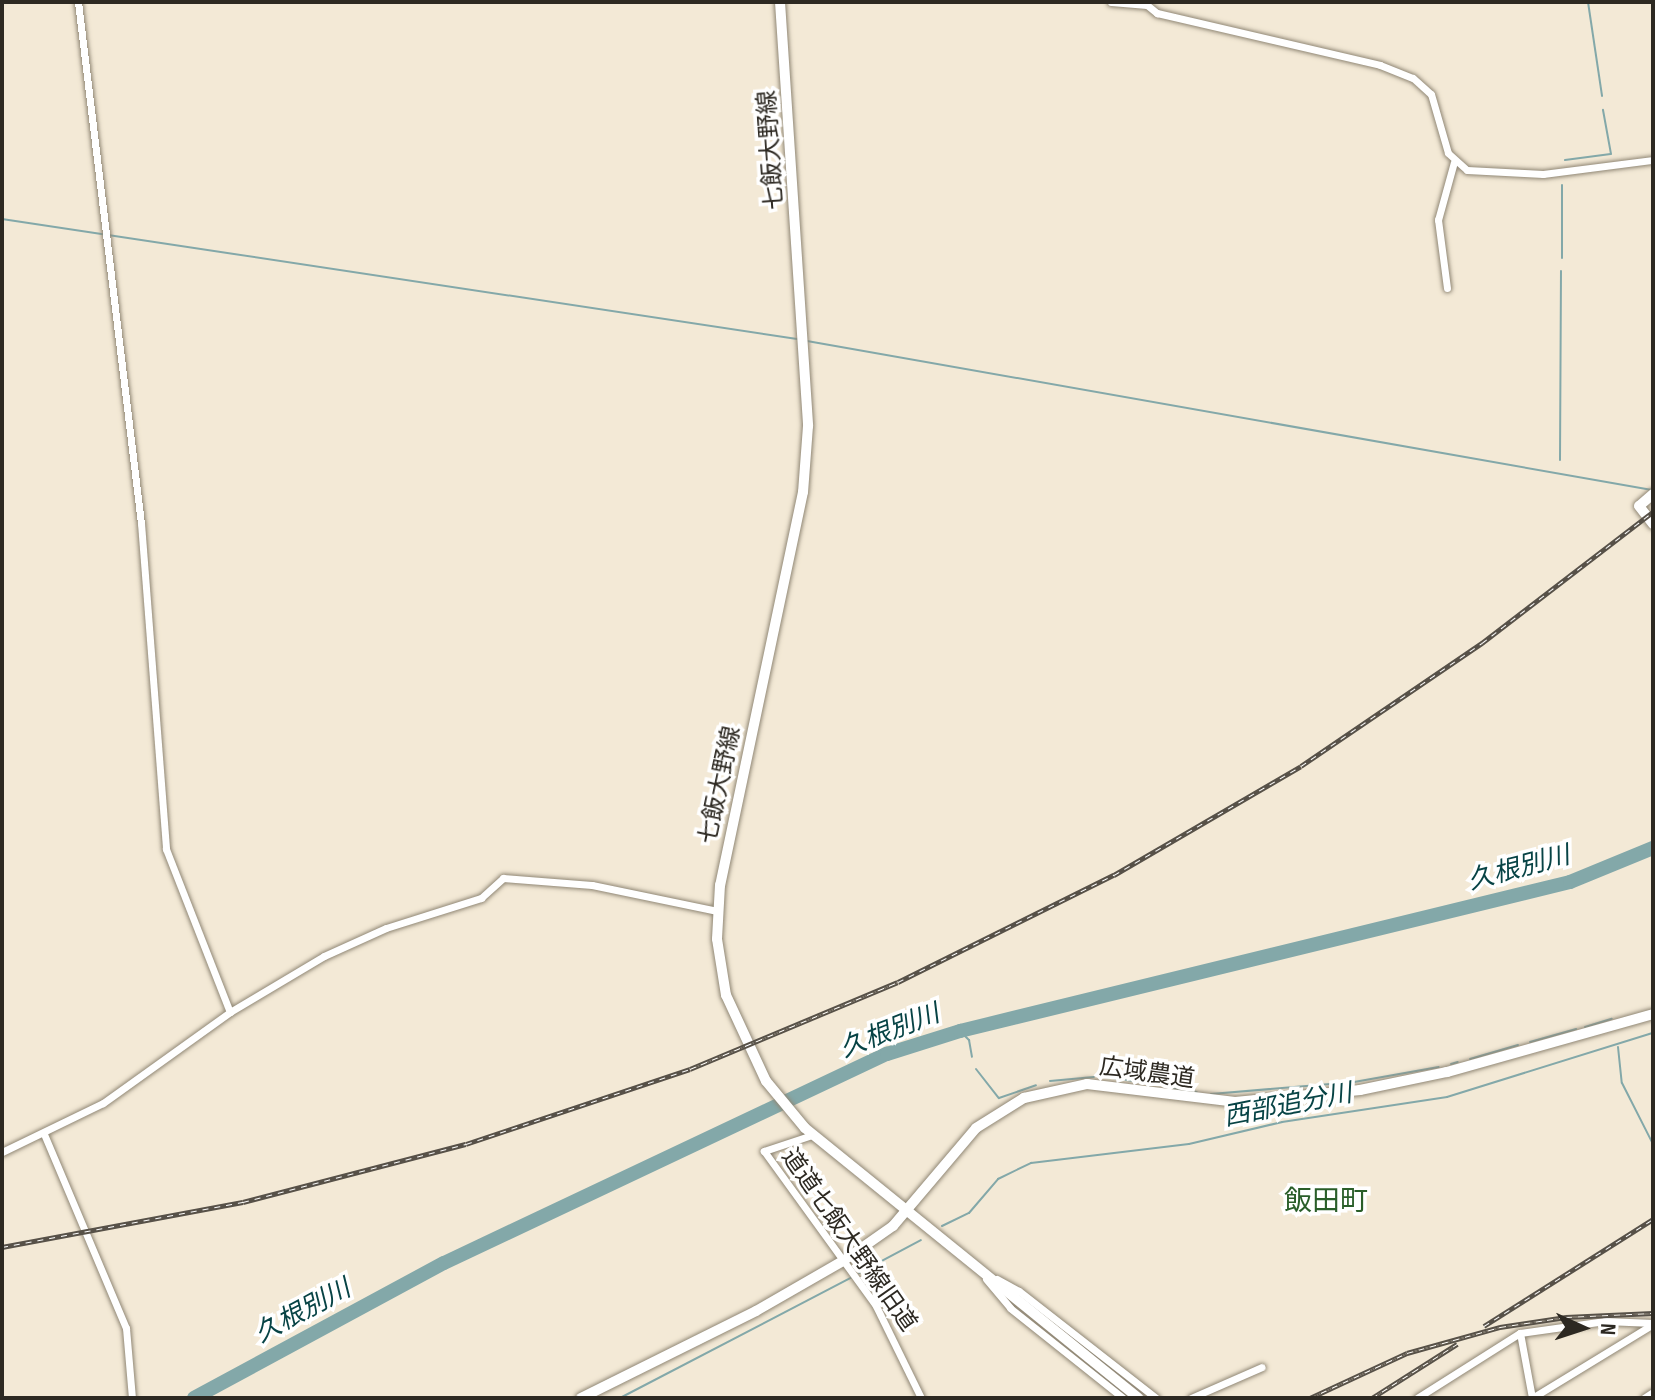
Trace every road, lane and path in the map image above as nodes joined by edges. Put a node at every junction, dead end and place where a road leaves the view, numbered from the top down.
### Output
1 (78, 2) edge
2 (780, 2) edge
3 (1111, 2) edge
4 (1146, 4) edge
5 (1653, 160) edge
6 (1454, 162) junction
7 (1447, 288) dead end
8 (1653, 494) edge
9 (1653, 524) edge
10 (717, 911) junction
11 (230, 1012) junction
12 (1653, 1014) edge
13 (808, 1132) junction
14 (44, 1134) junction
15 (2, 1152) edge
16 (906, 1212) junction
17 (843, 1261) junction
18 (977, 1269) junction
19 (1653, 1323) edge
20 (1520, 1333) junction
21 (1262, 1367) dead end
22 (1653, 1392) edge
23 (132, 1398) edge
24 (581, 1398) edge
25 (921, 1398) edge
26 (1123, 1398) edge
27 (1139, 1398) edge
28 (1156, 1398) edge
29 (1191, 1398) edge
30 (1417, 1398) edge
31 (1532, 1398) edge
32 (1644, 1398) edge

1 - 11 street
2 - 10 main road, 七飯大野線
3 - 4 street
4 - 6 street
5 - 6 street
6 - 7 street
8 - 9 main road
10 - 11 street
10 - 13 main road, 七飯大野線
11 - 14 street
12 - 16 main road, 広域農道
13 - 16 main road, 七飯大野線
13 - 17 street, 道道七飯大野線旧道
14 - 15 street
14 - 23 street
16 - 17 main road, 広域農道
16 - 18 main road, 七飯大野線
17 - 24 main road, 広域農道
17 - 25 street, 道道七飯大野線旧道
18 - 26 street
18 - 27 main road, 七飯大野線
18 - 28 street
19 - 20 street
19 - 31 street
20 - 30 street
20 - 31 street
21 - 29 street
22 - 32 street

